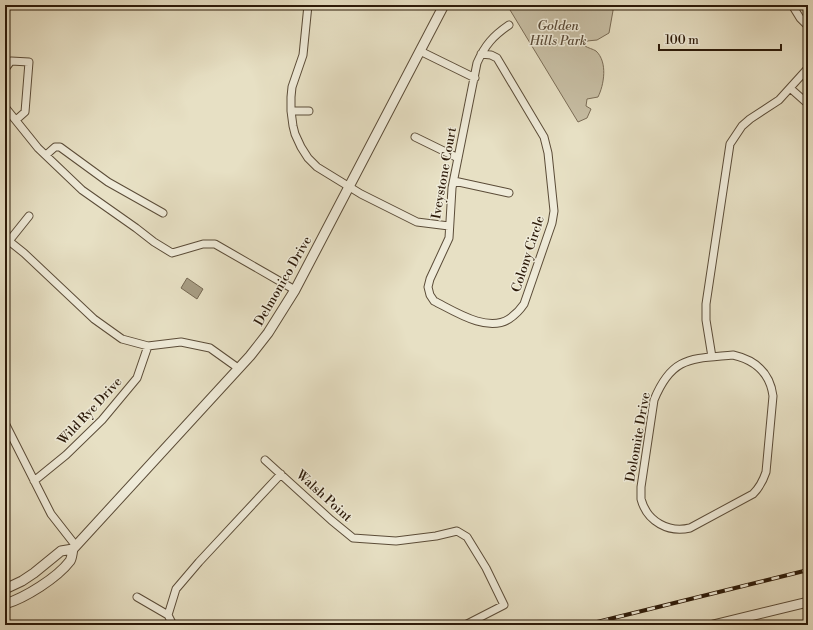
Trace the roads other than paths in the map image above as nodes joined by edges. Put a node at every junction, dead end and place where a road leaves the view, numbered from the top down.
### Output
1 (308, 5) edge
2 (444, 5) edge
3 (792, 5) edge
4 (509, 25) dead end
5 (808, 26) edge
6 (420, 51) junction
7 (481, 54) junction
8 (808, 68) edge
9 (5, 69) edge
10 (475, 78) junction
11 (790, 88) junction
12 (808, 104) edge
13 (5, 107) edge
14 (291, 111) junction
15 (309, 111) dead end
16 (16, 120) junction
17 (415, 137) dead end
18 (46, 155) junction
19 (458, 158) junction
20 (454, 181) junction
21 (349, 186) junction
22 (509, 193) dead end
23 (163, 213) dead end
24 (29, 216) dead end
25 (449, 226) junction
26 (7, 243) edge
27 (295, 290) junction
28 (148, 346) junction
29 (712, 357) junction
30 (238, 368) junction
31 (5, 423) edge
32 (265, 460) dead end
33 (281, 474) junction
34 (34, 481) junction
35 (74, 547) junction
36 (5, 590) edge
37 (137, 596) dead end
38 (808, 602) edge
39 (5, 604) edge
40 (168, 615) junction
41 (173, 625) edge
42 (465, 625) edge
43 (713, 625) edge

1 - 14 street, Iveystone Court
2 - 6 street, Delmonico Drive
3 - 5 street
4 - 7 street, Iveystone Court
6 - 10 street
6 - 21 street, Delmonico Drive
7 - 10 street, Iveystone Court
7 - 25 street, Colony Circle
8 - 11 street
9 - 16 street
10 - 19 street, Iveystone Court
11 - 12 street
11 - 29 street
13 - 16 street
14 - 15 street
14 - 21 street, Iveystone Court
16 - 18 street
17 - 19 street
18 - 23 street
18 - 27 street
19 - 20 street, Iveystone Court
20 - 22 street
20 - 25 street, Iveystone Court
21 - 25 street, Iveystone Court
21 - 27 street, Delmonico Drive
24 - 26 street
26 - 28 street
27 - 30 street, Delmonico Drive
28 - 30 street
28 - 34 street, Wild Rye Drive
29 - 29 street, Dolomite Drive
30 - 35 street, Delmonico Drive
31 - 34 street
32 - 33 street, Walsh Point
33 - 40 street, Walsh Point
33 - 42 street, Walsh Point
34 - 35 street
35 - 36 street, Delmonico Drive
35 - 39 street, Delmonico Drive
37 - 40 street
38 - 43 street
40 - 41 street

